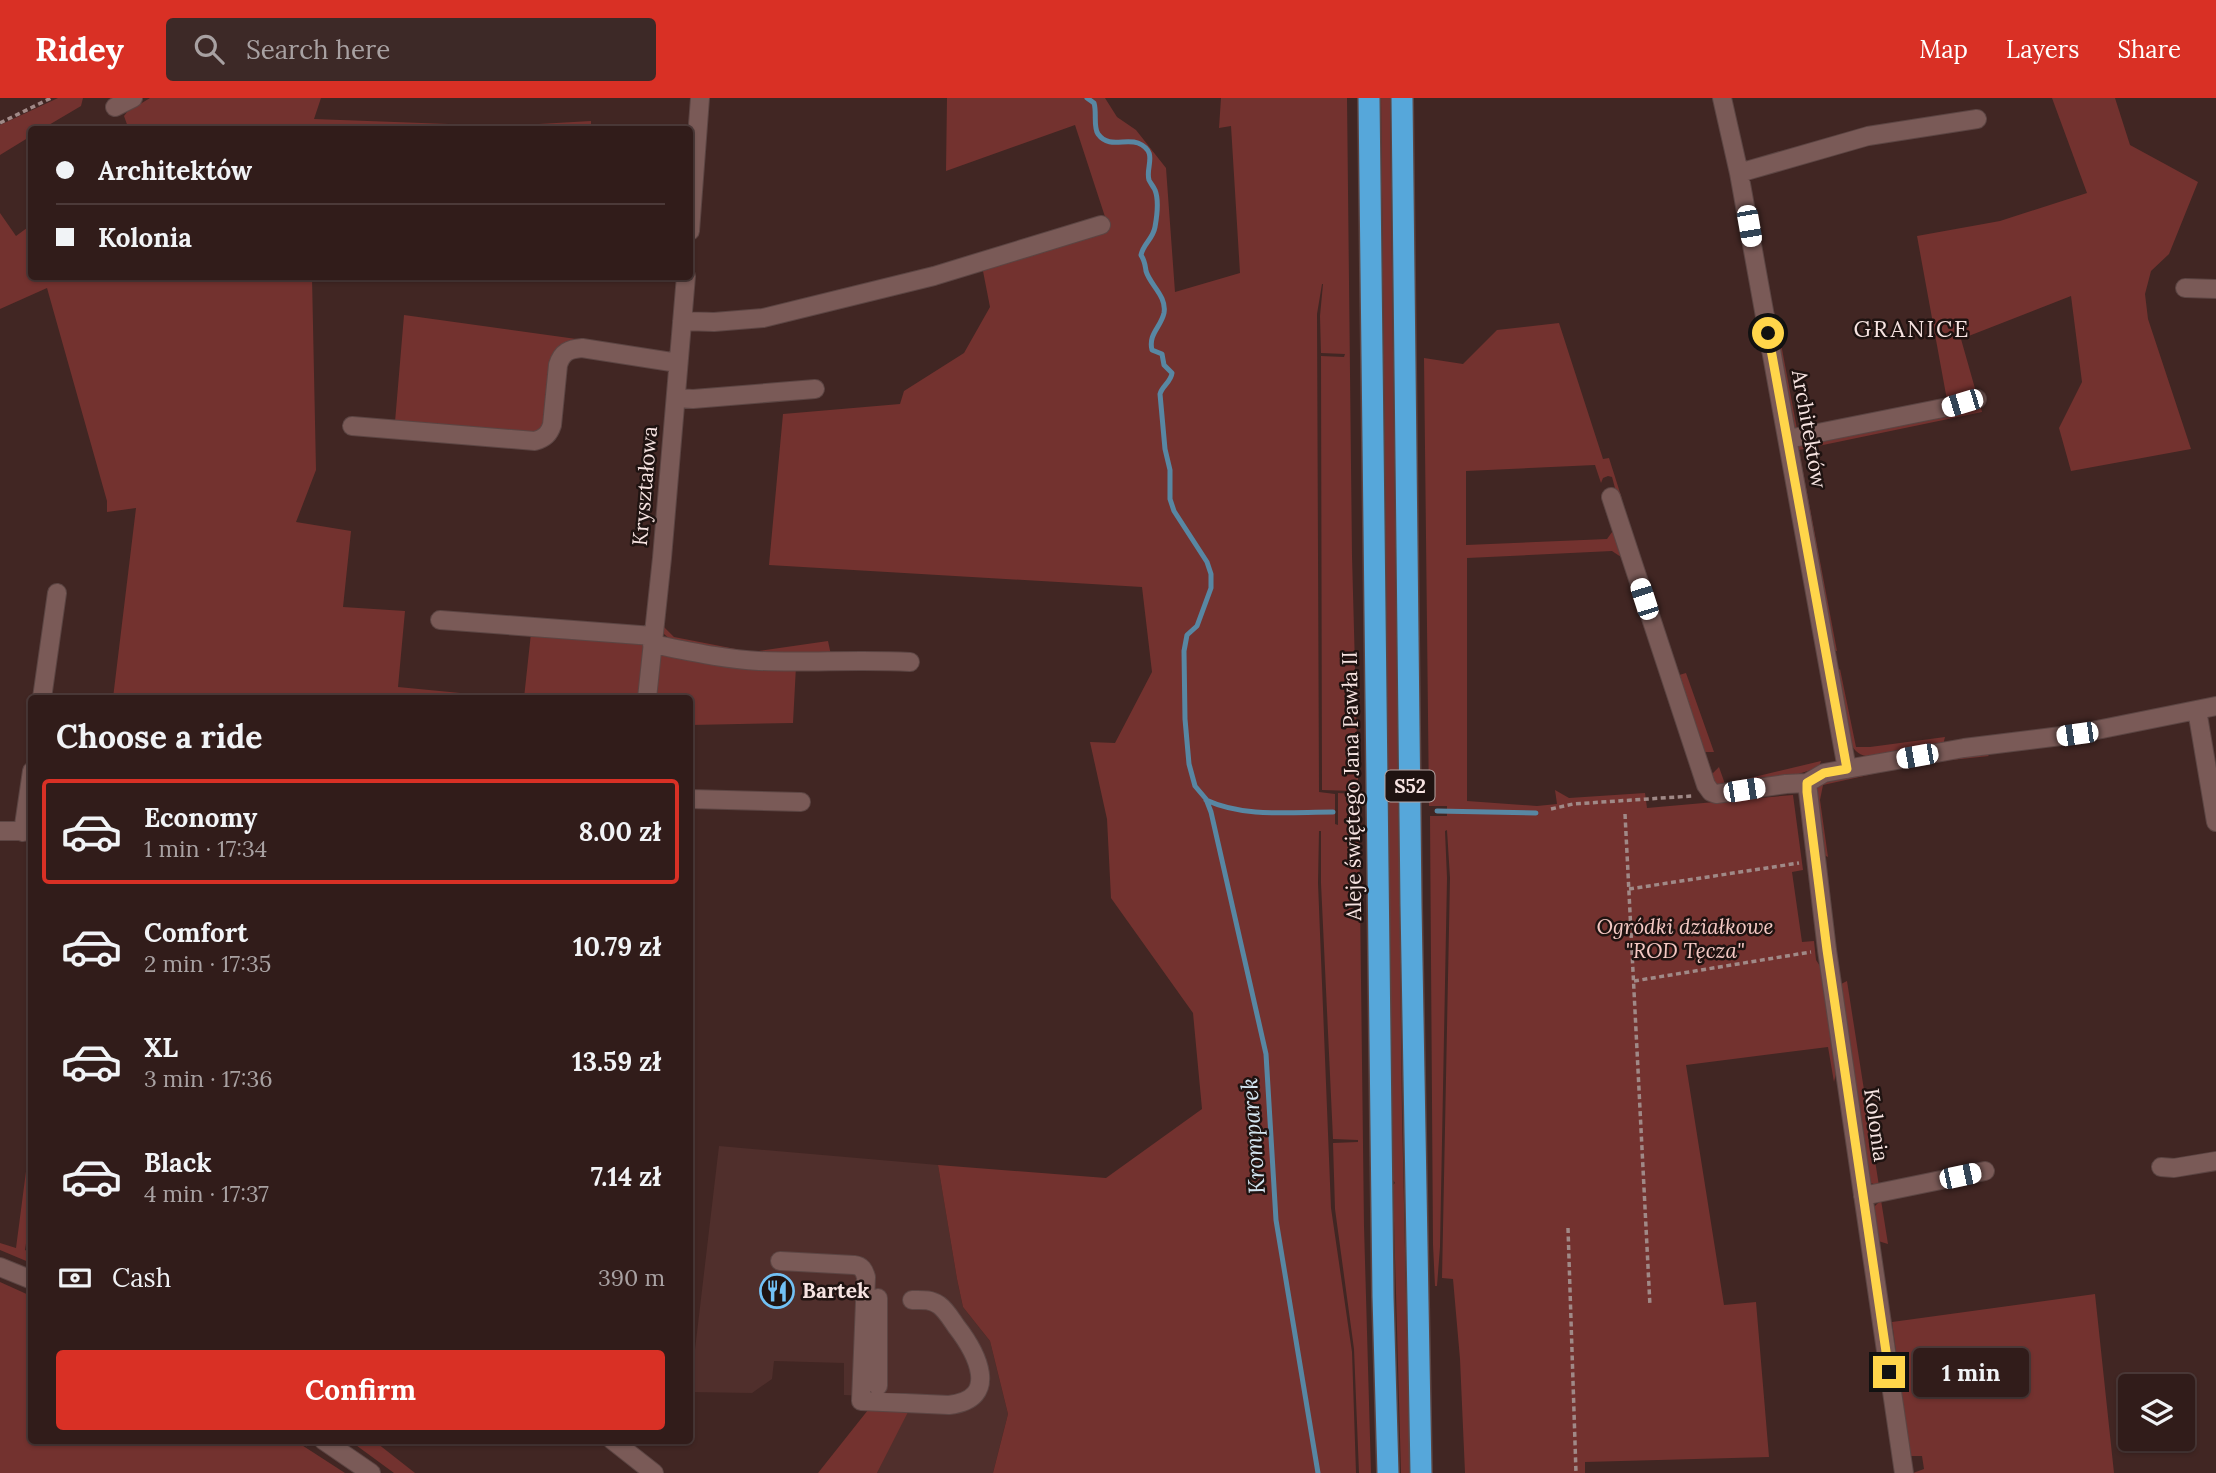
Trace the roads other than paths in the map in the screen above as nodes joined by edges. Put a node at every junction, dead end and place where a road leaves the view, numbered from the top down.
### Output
1 (133, 98) edge
2 (699, 98) edge
3 (1369, 98) edge
4 (1402, 98) edge
5 (1722, 98) edge
6 (115, 107) dead end
7 (1977, 119) dead end
8 (1739, 173) junction
9 (693, 187) edge
10 (1101, 225) dead end
11 (686, 280) edge
12 (2185, 288) dead end
13 (2216, 289) edge
14 (682, 321) junction
15 (678, 363) junction
16 (815, 389) dead end
17 (676, 398) junction
18 (1977, 399) dead end
19 (352, 426) dead end
20 (1787, 439) junction
21 (1611, 497) dead end
22 (57, 593) dead end
23 (440, 620) dead end
24 (653, 640) junction
25 (910, 662) dead end
26 (42, 695) edge
27 (647, 695) edge
28 (2216, 706) edge
29 (2197, 710) junction
30 (1847, 769) junction
31 (1807, 783) junction
32 (693, 799) edge
33 (801, 802) dead end
34 (2216, 822) edge
35 (0, 831) edge
36 (27, 831) edge
37 (2216, 1161) edge
38 (2161, 1167) dead end
39 (1984, 1171) dead end
40 (1863, 1196) junction
41 (780, 1261) dead end
42 (0, 1267) edge
43 (28, 1278) edge
44 (878, 1298) dead end
45 (912, 1300) dead end
46 (878, 1386) dead end
47 (329, 1444) edge
48 (617, 1444) edge
49 (371, 1473) edge
50 (654, 1473) edge
51 (1388, 1473) edge
52 (1421, 1473) edge
53 (1904, 1473) edge

1 - 6 street
2 - 9 street
3 - 51 highway, Aleje świętego Jana Pawła II / S52
4 - 52 highway, S52
5 - 8 street, Architektów
7 - 8 street
8 - 20 street, Architektów
10 - 14 street
11 - 14 street, Kryształowa
12 - 13 street
14 - 15 street, Kryształowa
15 - 17 street, Kryształowa
15 - 19 street
16 - 17 street
17 - 24 street, Kryształowa
18 - 20 street
20 - 30 street, Architektów
21 - 31 street
22 - 26 street
23 - 24 street
24 - 25 street
24 - 27 street, Kryształowa
28 - 29 street
29 - 30 street
29 - 34 street
30 - 31 street
31 - 40 street, Kolonia
32 - 33 street
35 - 36 street
37 - 38 street
39 - 40 street
40 - 53 street, Kolonia
41 - 45 street
42 - 43 street
44 - 46 street
47 - 49 street
48 - 50 street

